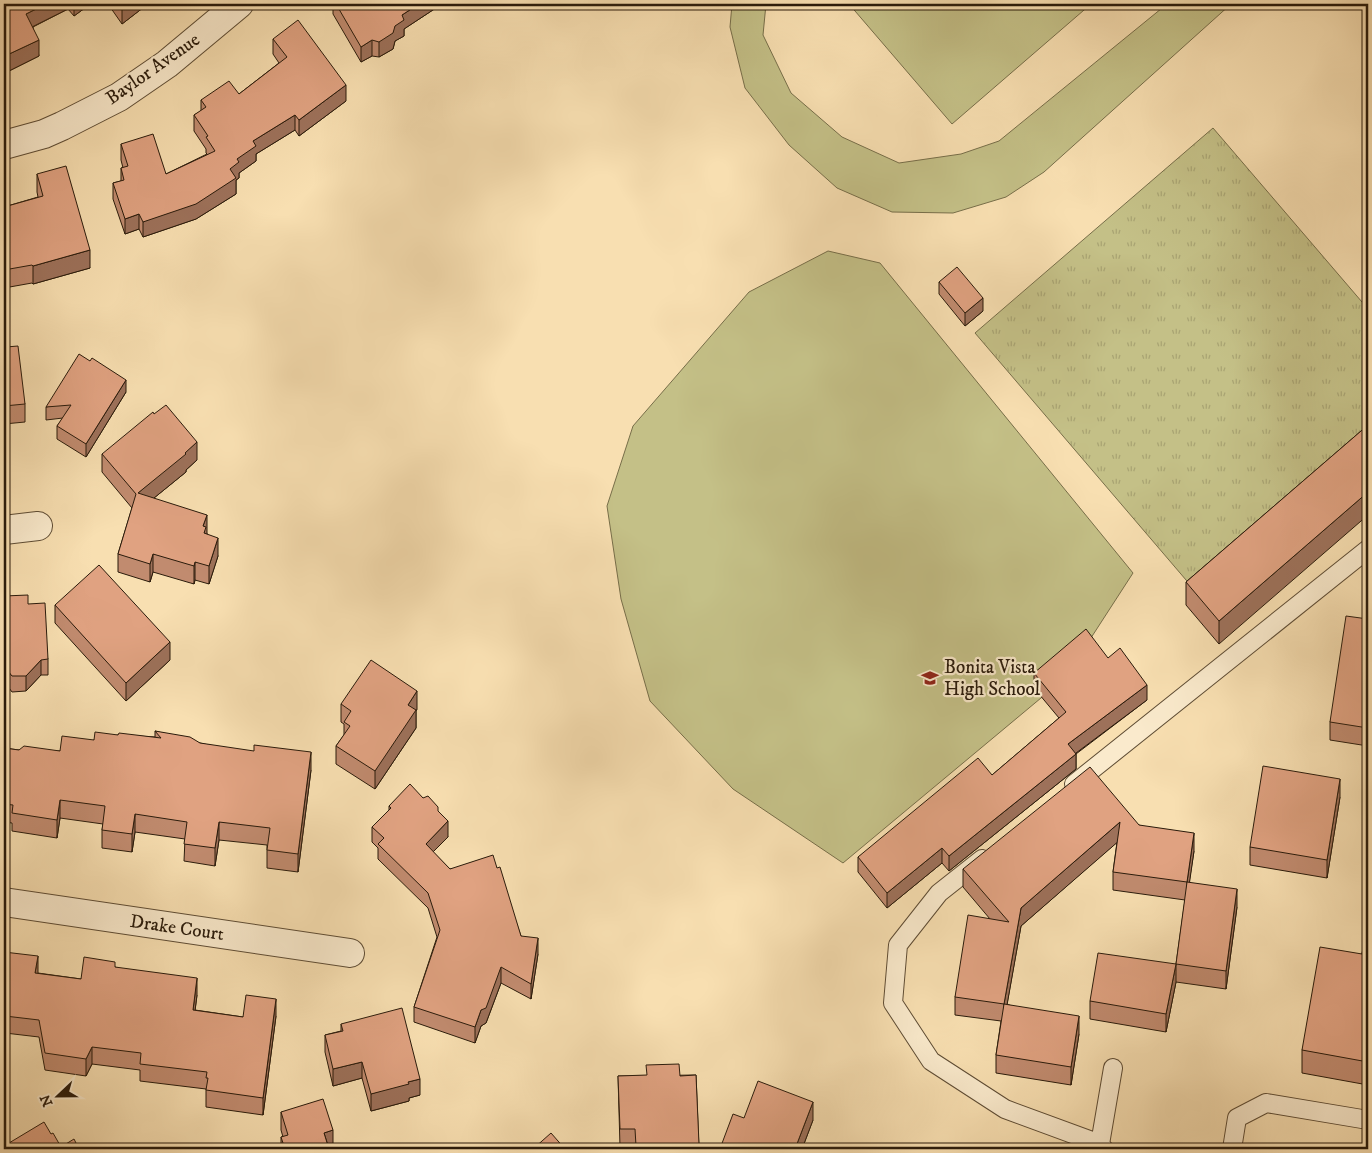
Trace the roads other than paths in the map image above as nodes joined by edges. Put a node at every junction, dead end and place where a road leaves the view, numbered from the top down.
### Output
1 (239, 4) edge
2 (4, 145) edge
3 (38, 526) dead end
4 (4, 530) edge
5 (1368, 549) edge
6 (1062, 795) edge
7 (992, 850) edge
8 (4, 902) edge
9 (350, 953) dead end
10 (1113, 1068) dead end
11 (1368, 1120) edge
12 (1102, 1147) edge
13 (1232, 1149) edge

1 - 2 street, Baylor Avenue
3 - 4 street
5 - 6 lane
7 - 12 lane
8 - 9 street, Drake Court
10 - 12 lane
11 - 13 lane

